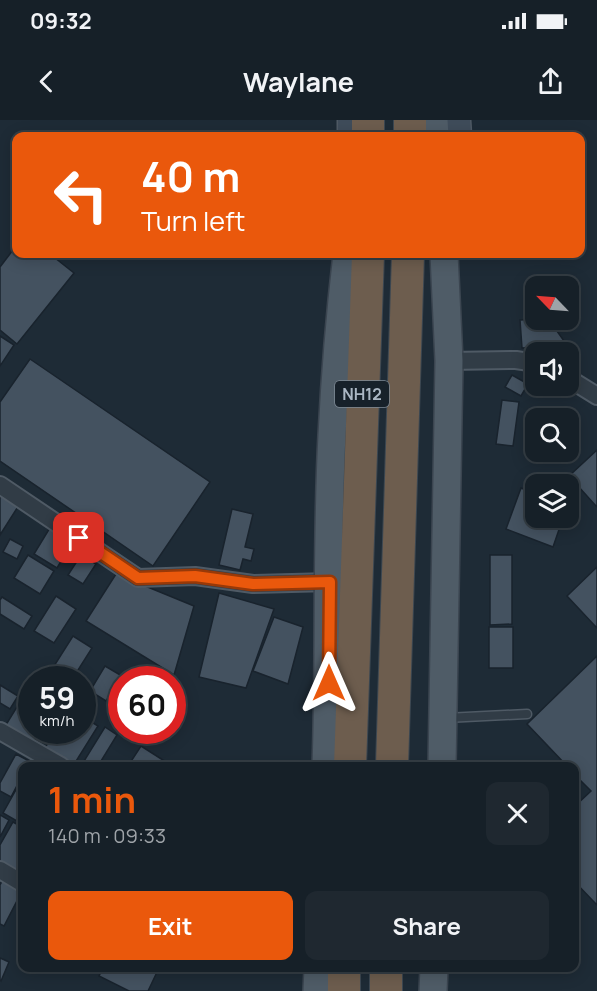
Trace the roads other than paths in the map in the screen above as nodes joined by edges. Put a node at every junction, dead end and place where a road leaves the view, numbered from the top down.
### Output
1 (347, 258) edge
2 (368, 258) edge
3 (408, 258) edge
4 (444, 258) edge
5 (451, 258) edge
6 (447, 304) junction
7 (449, 361) junction
8 (525, 361) edge
9 (579, 385) edge
10 (597, 396) edge
11 (0, 484) edge
12 (330, 582) junction
13 (527, 714) dead end
14 (443, 718) junction
15 (0, 731) edge
16 (54, 762) edge
17 (326, 762) edge
18 (350, 762) edge
19 (392, 762) edge
20 (442, 762) edge
21 (0, 870) edge
22 (18, 881) edge
23 (318, 972) edge
24 (344, 972) edge
25 (386, 972) edge
26 (434, 972) edge
27 (317, 991) edge
28 (344, 991) edge
29 (386, 991) edge
30 (433, 991) edge

1 - 12 main road
2 - 18 highway, NH12
3 - 19 highway, NH12
4 - 6 main road
5 - 6 street
6 - 7 main road
7 - 8 street
7 - 14 main road
9 - 10 street
11 - 12 street
12 - 17 main road
13 - 14 lane
14 - 20 main road
15 - 16 street
21 - 22 street
23 - 27 main road
24 - 28 highway
25 - 29 highway
26 - 30 main road

